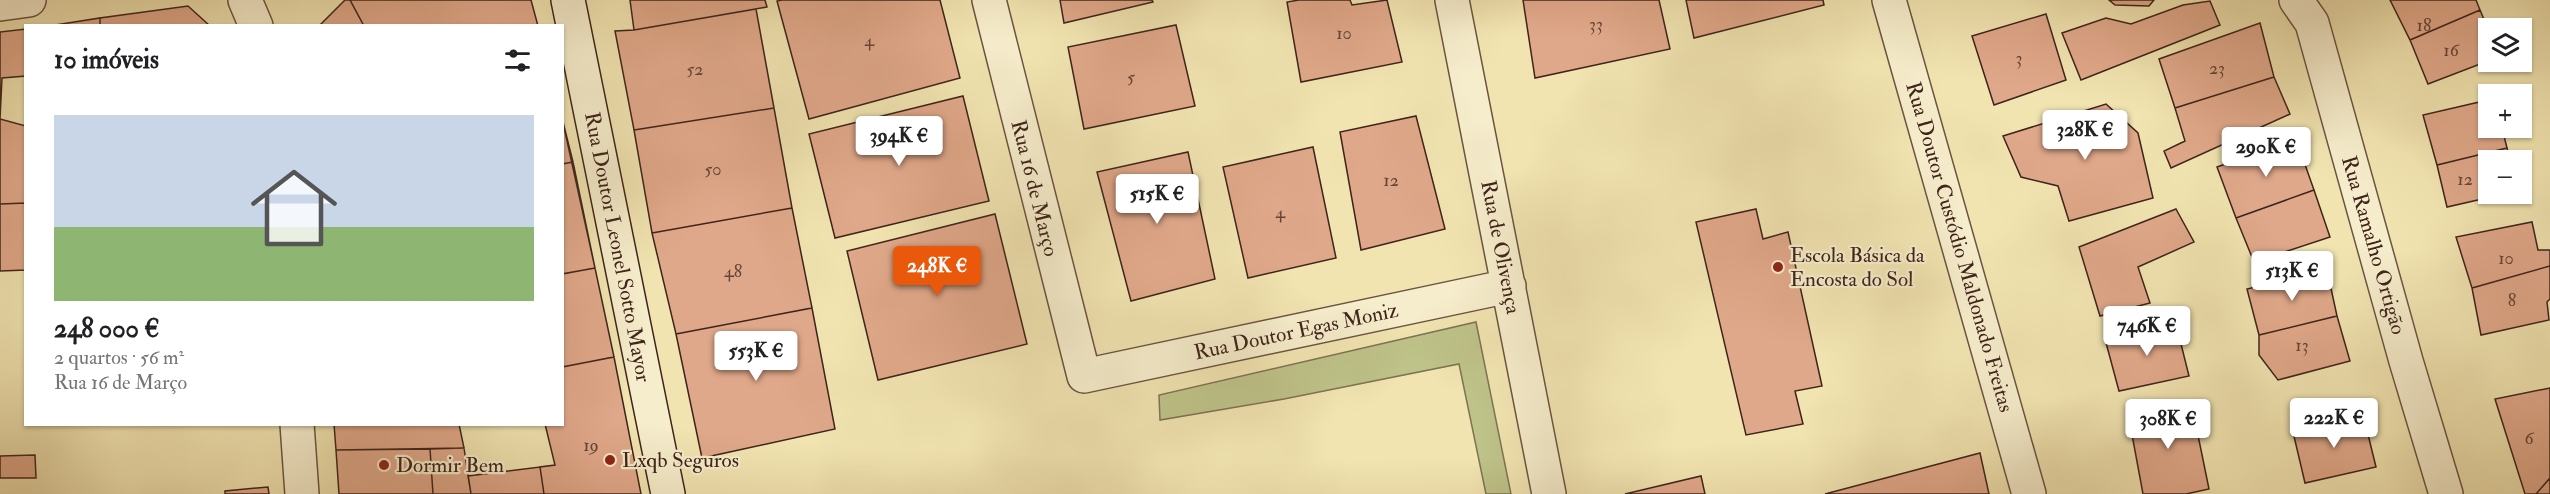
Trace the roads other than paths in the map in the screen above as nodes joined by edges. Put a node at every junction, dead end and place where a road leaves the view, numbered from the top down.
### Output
1 (29, 0) edge
2 (245, 0) edge
3 (568, 0) edge
4 (989, 0) edge
5 (1452, 0) edge
6 (1889, 0) edge
7 (2296, 0) edge
8 (0, 4) edge
9 (255, 24) edge
10 (1509, 286) junction
11 (1083, 376) joint
12 (297, 426) edge
13 (302, 494) edge
14 (668, 494) edge
15 (1549, 494) edge
16 (2029, 494) edge
17 (2446, 494) edge

1 - 8 street
2 - 9 street
3 - 14 street, Rua Doutor Leonel Sotto Mayor
4 - 11 street, Rua 16 de Março
5 - 10 street, Rua de Olivença
6 - 16 street, Rua Doutor Custódio Maldonado Freitas
7 - 17 street, Rua Ramalho Ortigão
10 - 11 street, Rua Doutor Egas Moniz
10 - 15 street, Rua de Olivença
12 - 13 street

